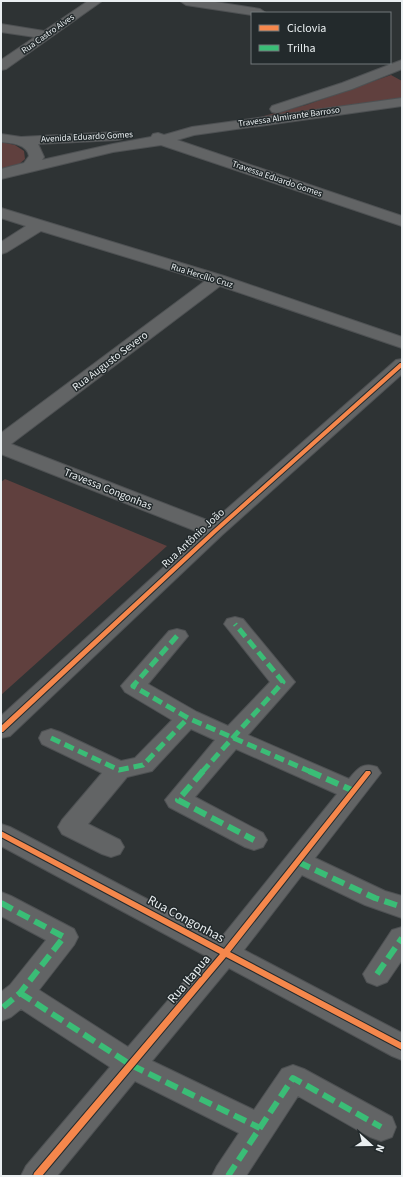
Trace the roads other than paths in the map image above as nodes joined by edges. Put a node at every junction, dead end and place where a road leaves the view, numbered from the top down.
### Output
1 (96, 1) edge
2 (186, 1) edge
3 (254, 12) edge
4 (1, 28) edge
5 (46, 35) junction
6 (391, 58) edge
7 (402, 64) edge
8 (1, 66) edge
9 (402, 102) edge
10 (192, 131) junction
11 (158, 137) junction
12 (1, 138) edge
13 (19, 140) junction
14 (20, 170) junction
15 (1, 174) edge
16 (1, 213) edge
17 (402, 221) edge
18 (39, 225) junction
19 (1, 249) edge
20 (218, 280) junction
21 (399, 339) edge
22 (402, 364) edge
23 (1, 442) edge
24 (1, 447) edge
25 (215, 531) junction
26 (235, 624) dead end
27 (176, 636) dead end
28 (188, 718) junction
29 (1, 730) edge
30 (51, 738) dead end
31 (231, 738) junction
32 (120, 770) junction
33 (1, 834) edge
34 (254, 840) dead end
35 (111, 847) dead end
36 (298, 862) junction
37 (1, 903) edge
38 (402, 907) edge
39 (402, 938) edge
40 (226, 952) junction
41 (377, 974) dead end
42 (11, 1001) edge
43 (402, 1047) edge
44 (131, 1064) junction
45 (381, 1127) dead end
46 (260, 1128) junction
47 (230, 1175) edge
48 (37, 1176) edge

1 - 5 street, Rua Castro Alves
2 - 3 street
4 - 5 street
5 - 8 street, Rua Castro Alves
6 - 7 street
7 - 10 street
9 - 10 street, Travessa Almirante Barroso
10 - 11 street, Travessa Almirante Barroso
11 - 13 street, Avenida Eduardo Gomes
11 - 14 street
11 - 17 street, Travessa Eduardo Gomes
12 - 13 street, Avenida Eduardo Gomes
13 - 14 street
14 - 15 street
16 - 18 street, Rua Hercílio Cruz
18 - 19 street
18 - 20 street, Rua Hercílio Cruz
20 - 21 street, Rua Hercílio Cruz
20 - 23 street, Rua Augusto Severo
22 - 25 street, Rua Antônio João
24 - 25 street, Travessa Congonhas
25 - 29 street, Rua Antônio João
26 - 31 street
27 - 28 street
28 - 31 street
28 - 32 street
30 - 32 street
31 - 34 street
31 - 36 street, Rua Itapua
32 - 35 street
33 - 40 street, Rua Congonhas
36 - 38 street
36 - 40 street, Rua Itapua
37 - 42 street
39 - 41 street
40 - 43 street, Rua Congonhas
40 - 44 street, Rua Itapua
42 - 44 street
44 - 46 street
44 - 48 street, Rua Itapua
45 - 46 street
46 - 47 street

